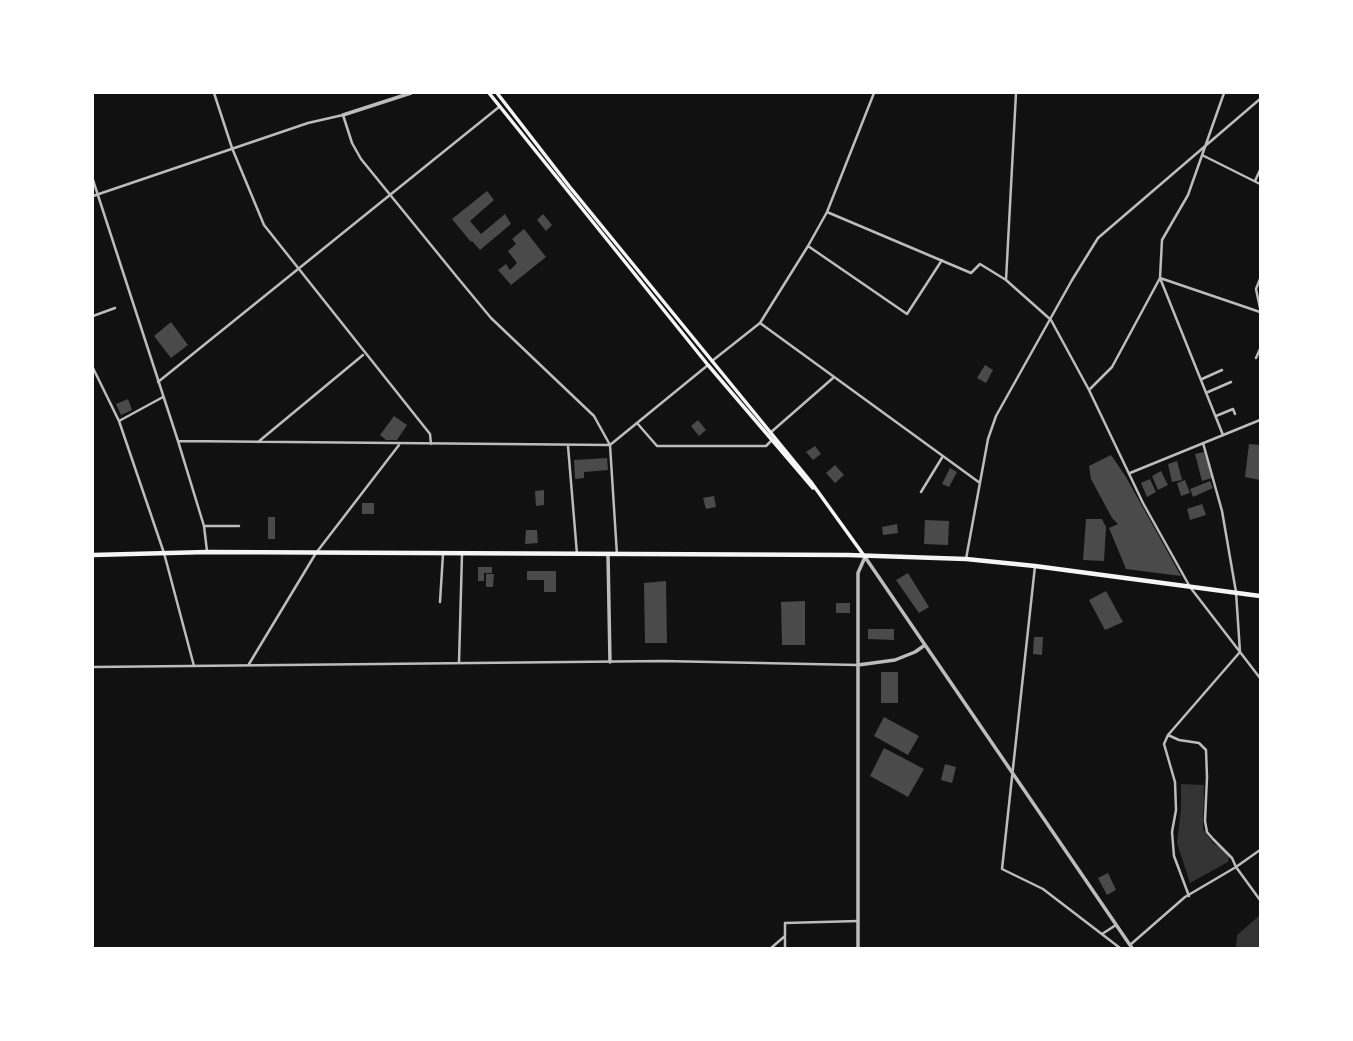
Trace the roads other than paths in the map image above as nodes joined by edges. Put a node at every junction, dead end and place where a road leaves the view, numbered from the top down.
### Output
1 (214, 93) edge
2 (411, 93) edge
3 (489, 93) edge
4 (497, 93) edge
5 (874, 93) edge
6 (1016, 93) edge
7 (1224, 93) edge
8 (1260, 99) edge
9 (501, 106) junction
10 (342, 115) junction
11 (232, 148) junction
12 (1204, 148) junction
13 (1202, 155) junction
14 (1260, 170) edge
15 (93, 180) edge
16 (1255, 181) junction
17 (1260, 184) edge
18 (98, 195) junction
19 (391, 195) junction
20 (93, 197) edge
21 (827, 212) junction
22 (808, 246) junction
23 (942, 260) junction
24 (299, 269) junction
25 (1160, 278) junction
26 (1260, 279) edge
27 (1006, 281) junction
28 (115, 308) dead end
29 (1260, 310) edge
30 (93, 316) edge
31 (1051, 320) junction
32 (760, 323) junction
33 (1260, 349) edge
34 (364, 354) junction
35 (1255, 358) dead end
36 (710, 363) junction
37 (93, 368) edge
38 (1222, 370) dead end
39 (833, 378) junction
40 (1202, 379) junction
41 (158, 382) junction
42 (1231, 382) dead end
43 (1089, 390) junction
44 (1207, 392) junction
45 (163, 397) junction
46 (1235, 414) dead end
47 (1216, 416) junction
48 (1260, 420) edge
49 (118, 421) junction
50 (637, 423) junction
51 (770, 433) junction
52 (1223, 435) junction
53 (178, 441) junction
54 (771, 441) junction
55 (258, 442) junction
56 (1203, 443) junction
57 (400, 444) junction
58 (431, 444) junction
59 (610, 445) junction
60 (568, 446) junction
61 (943, 456) junction
62 (1130, 473) junction
63 (980, 483) junction
64 (814, 490) junction
65 (921, 492) dead end
66 (204, 526) junction
67 (239, 526) dead end
68 (207, 552) junction
69 (164, 553) junction
70 (316, 553) junction
71 (93, 554) edge
72 (443, 554) junction
73 (462, 554) junction
74 (577, 554) junction
75 (608, 554) junction
76 (617, 555) junction
77 (865, 557) junction
78 (965, 559) junction
79 (1035, 566) junction
80 (1190, 587) junction
81 (1236, 592) junction
82 (1260, 596) edge
83 (440, 602) dead end
84 (925, 645) junction
85 (1240, 652) junction
86 (610, 662) junction
87 (458, 663) junction
88 (249, 664) junction
89 (858, 665) junction
90 (194, 666) junction
91 (93, 667) edge
92 (1260, 678) edge
93 (1168, 735) junction
94 (1013, 777) junction
95 (1260, 850) edge
96 (1236, 866) junction
97 (1189, 896) junction
98 (1260, 900) edge
99 (858, 921) junction
100 (1116, 925) junction
101 (1102, 934) junction
102 (785, 936) junction
103 (1131, 947) edge
104 (771, 948) edge
105 (785, 948) edge
106 (858, 948) edge
107 (1120, 948) edge

1 - 11 street
2 - 10 street
3 - 9 main road
4 - 36 main road
5 - 21 street
6 - 27 street
7 - 12 street
8 - 12 street
9 - 19 street
9 - 36 main road
10 - 11 street
10 - 19 street
11 - 18 street
11 - 24 street
12 - 13 street
12 - 31 street
13 - 16 street
13 - 25 street
14 - 16 street
15 - 18 street
16 - 17 street
18 - 20 street
18 - 41 street
19 - 24 street
19 - 59 street
21 - 22 street
21 - 23 street
22 - 23 street
22 - 32 street
23 - 27 street
24 - 34 street
24 - 41 street
25 - 29 street
25 - 40 street
25 - 43 street
26 - 29 street
27 - 31 street
28 - 30 street
31 - 43 street
31 - 63 street
32 - 36 street
32 - 39 street
33 - 35 street
34 - 55 street
34 - 58 street
36 - 50 street
36 - 51 main road
36 - 54 main road
37 - 49 street
38 - 40 street
39 - 51 street
39 - 61 street
40 - 44 street
41 - 45 street
42 - 44 street
43 - 62 street
44 - 47 street
45 - 49 street
45 - 53 street
46 - 47 street
47 - 52 street
48 - 52 street
49 - 69 street
50 - 54 street
50 - 59 street
51 - 64 main road
52 - 56 street
53 - 55 street
53 - 66 street
54 - 64 main road
55 - 57 street
56 - 62 street
56 - 81 street
57 - 58 street
57 - 70 street
58 - 60 street
59 - 60 street
59 - 76 street
60 - 74 street
61 - 63 street
61 - 65 street
62 - 80 street
63 - 78 street
64 - 77 main road
66 - 67 street
66 - 68 street
68 - 69 main road
68 - 70 main road
69 - 71 main road
69 - 90 street
70 - 72 main road
70 - 88 street
72 - 73 main road
72 - 83 street
73 - 74 main road
73 - 87 street
74 - 75 main road
75 - 76 main road
75 - 86 street
76 - 77 main road
77 - 78 main road
77 - 84 street
77 - 89 street
78 - 79 main road
79 - 80 main road
79 - 94 street
80 - 81 main road
80 - 85 street
81 - 82 main road
81 - 85 street
84 - 89 street
84 - 94 street
85 - 92 street
85 - 93 street
86 - 87 street
86 - 89 street
87 - 88 street
88 - 90 street
89 - 99 street
90 - 91 street
93 - 96 street
93 - 97 street
94 - 100 street
94 - 101 street
95 - 96 street
96 - 97 street
96 - 98 street
97 - 103 street
99 - 102 street
99 - 106 street
100 - 101 street
100 - 103 street
101 - 107 street
102 - 104 street
102 - 105 street

